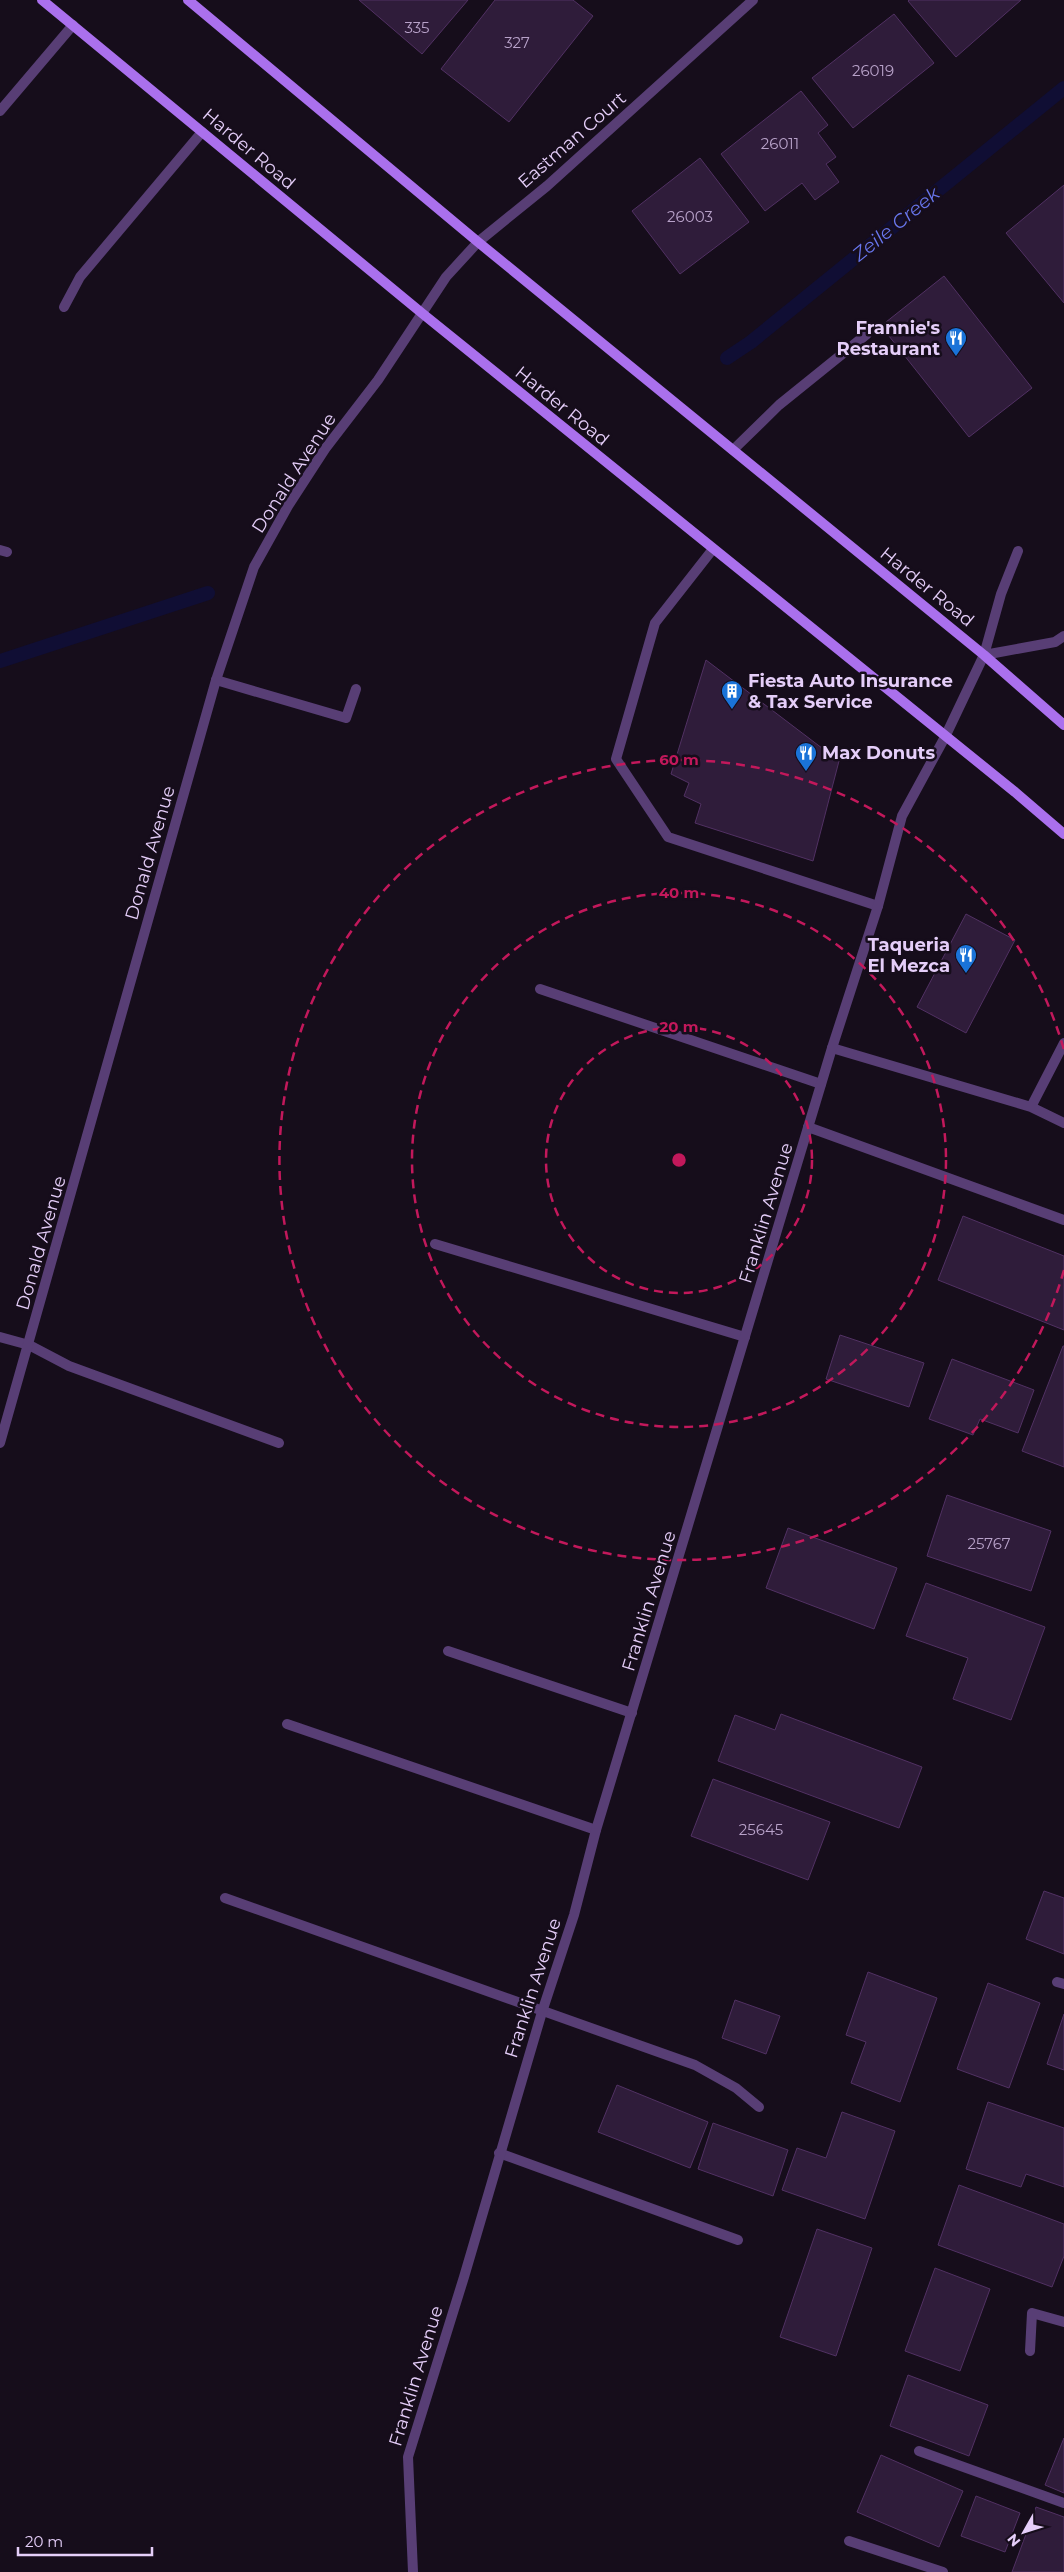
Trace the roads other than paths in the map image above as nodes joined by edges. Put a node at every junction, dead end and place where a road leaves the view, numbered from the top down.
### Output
1 (42, 0) edge
2 (188, 0) edge
3 (753, 0) edge
4 (73, 26) junction
5 (0, 111) edge
6 (202, 132) junction
7 (478, 242) junction
8 (64, 307) dead end
9 (423, 314) junction
10 (866, 334) dead end
11 (733, 450) junction
12 (714, 549) junction
13 (1018, 551) dead end
14 (1064, 636) edge
15 (984, 655) junction
16 (216, 680) junction
17 (356, 689) dead end
18 (1064, 725) edge
19 (944, 737) junction
20 (1064, 834) edge
21 (878, 906) junction
22 (540, 989) dead end
23 (1064, 1043) edge
24 (832, 1048) junction
25 (821, 1084) junction
26 (1031, 1107) junction
27 (1064, 1123) edge
28 (808, 1127) junction
29 (1064, 1220) edge
30 (435, 1244) dead end
31 (0, 1337) edge
32 (745, 1337) junction
33 (29, 1345) junction
34 (0, 1443) edge
35 (279, 1444) dead end
36 (448, 1652) dead end
37 (632, 1713) junction
38 (287, 1724) dead end
39 (596, 1830) junction
40 (225, 1898) dead end
41 (542, 2012) junction
42 (758, 2106) dead end
43 (499, 2153) junction
44 (738, 2240) dead end
45 (1064, 2322) edge
46 (1030, 2351) dead end
47 (919, 2451) dead end
48 (1064, 2503) edge
49 (849, 2541) dead end
50 (413, 2572) edge
51 (943, 2572) edge

1 - 4 main road, Harder Road
2 - 7 main road, Harder Road
3 - 7 street, Eastman Court
4 - 5 street
4 - 6 main road, Harder Road
6 - 8 street
6 - 9 main road, Harder Road
7 - 9 street, Eastman Court
7 - 11 main road, Harder Road
9 - 12 main road, Harder Road
9 - 16 street, Donald Avenue
10 - 11 street
11 - 15 main road, Harder Road
12 - 19 main road, Harder Road
12 - 21 street
13 - 15 street, Franklin Avenue
14 - 15 street
15 - 18 main road, Harder Road
15 - 19 street, Franklin Avenue
16 - 17 street
16 - 33 street, Donald Avenue
19 - 20 main road, Harder Road
19 - 21 street, Franklin Avenue
21 - 24 street, Franklin Avenue
22 - 25 street
23 - 26 street
24 - 25 street, Franklin Avenue
24 - 26 street
25 - 28 street, Franklin Avenue
26 - 27 street
28 - 29 street
28 - 32 street, Franklin Avenue
30 - 32 street
31 - 33 street
32 - 37 street, Franklin Avenue
33 - 34 street, Donald Avenue
33 - 35 street
36 - 37 street
37 - 39 street, Franklin Avenue
38 - 39 street
39 - 41 street, Franklin Avenue
40 - 41 street
41 - 42 street
41 - 43 street, Franklin Avenue
43 - 44 street
43 - 50 street, Franklin Avenue
45 - 46 street
47 - 48 street
49 - 51 street

